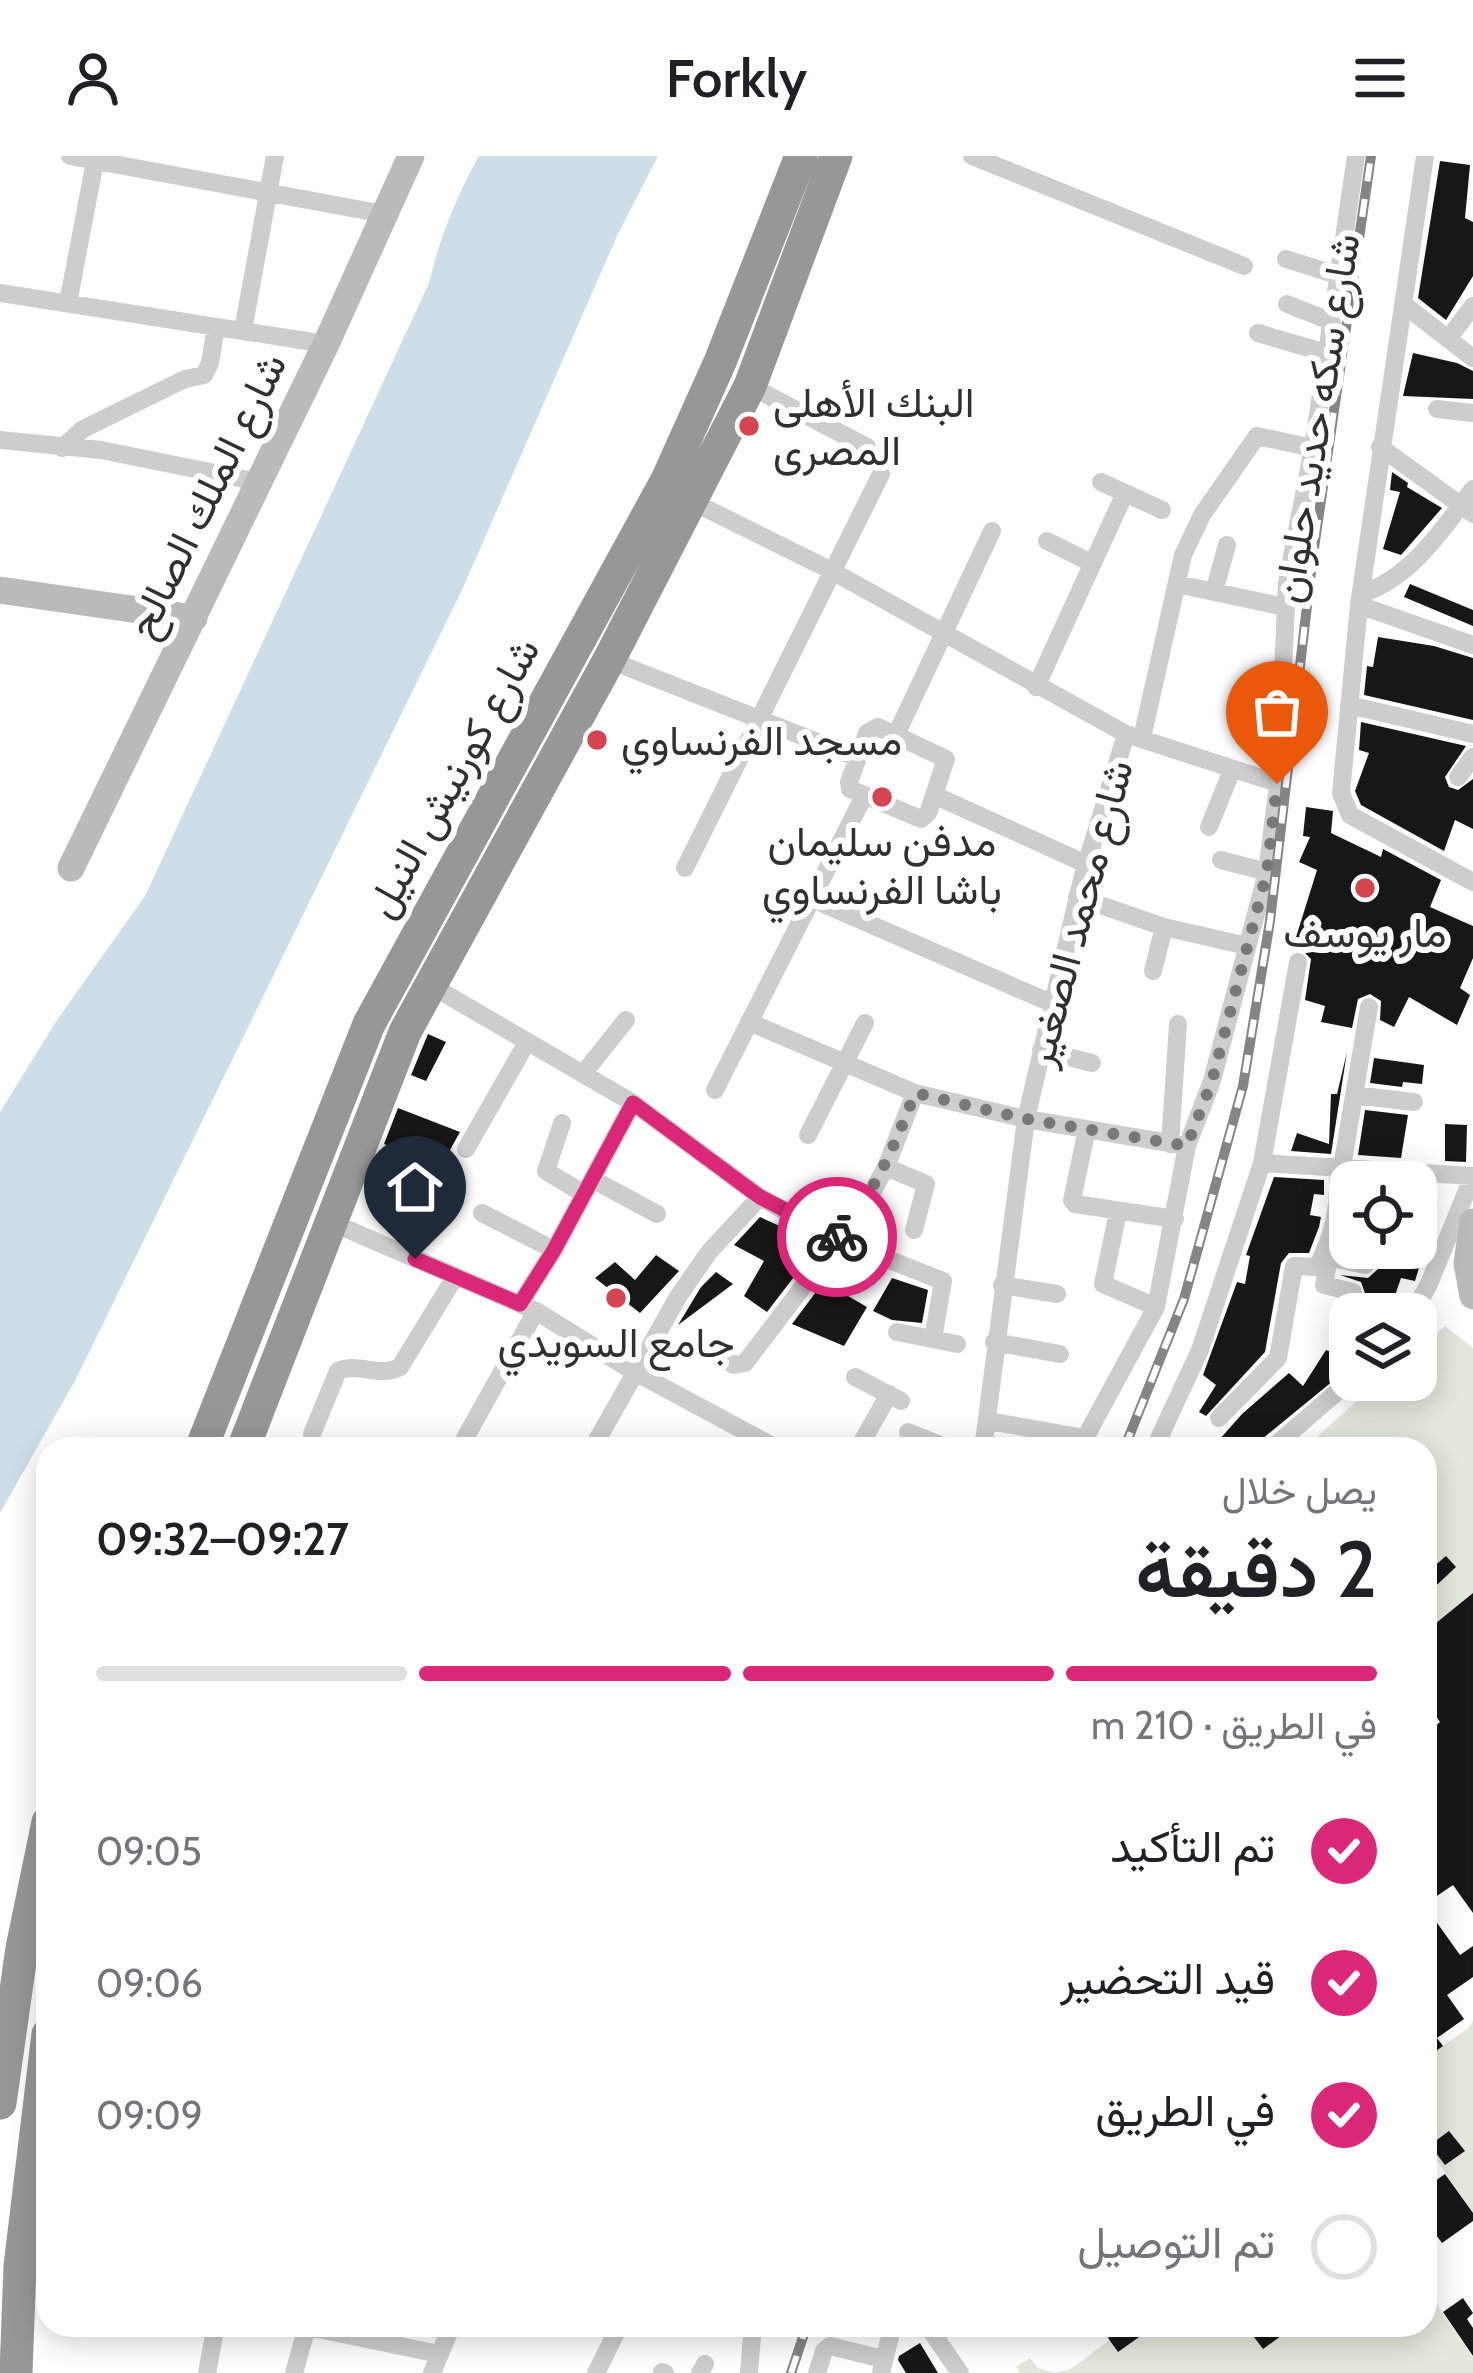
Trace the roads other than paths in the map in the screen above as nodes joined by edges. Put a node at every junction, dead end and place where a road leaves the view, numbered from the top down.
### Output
1 (70, 156) edge
2 (275, 156) edge
3 (411, 156) edge
4 (801, 156) edge
5 (836, 156) edge
6 (972, 156) edge
7 (1356, 156) edge
8 (1425, 156) edge
9 (95, 158) edge
10 (268, 193) junction
11 (384, 214) junction
12 (1286, 259) dead end
13 (1244, 266) dead end
14 (1337, 275) junction
15 (0, 293) edge
16 (68, 303) junction
17 (1287, 304) dead end
18 (1403, 304) junction
19 (1469, 318) edge
20 (1330, 321) junction
21 (216, 327) junction
22 (243, 330) junction
23 (1258, 334) dead end
24 (1448, 339) junction
25 (326, 344) junction
26 (1326, 353) junction
27 (1473, 358) edge
28 (750, 386) junction
29 (1437, 409) dead end
30 (1473, 413) edge
31 (0, 440) edge
32 (867, 447) dead end
33 (1380, 447) junction
34 (62, 448) junction
35 (1313, 448) junction
36 (881, 474) dead end
37 (259, 482) junction
38 (1101, 482) dead end
39 (1125, 493) junction
40 (693, 502) junction
41 (1469, 503) edge
42 (1162, 510) dead end
43 (992, 531) dead end
44 (1047, 542) dead end
45 (1227, 545) dead end
46 (1090, 563) junction
47 (830, 570) junction
48 (1178, 584) junction
49 (0, 590) edge
50 (1214, 592) junction
51 (1360, 600) junction
52 (1285, 607) junction
53 (194, 618) junction
54 (942, 633) junction
55 (1473, 645) edge
56 (609, 660) junction
57 (1036, 687) junction
58 (1349, 705) junction
59 (760, 718) junction
60 (1473, 734) edge
61 (896, 735) junction
62 (1134, 736) junction
63 (1473, 757) edge
64 (858, 758) junction
65 (1232, 770) junction
66 (1457, 777) dead end
67 (1277, 783) junction
68 (934, 795) junction
69 (863, 798) junction
70 (1209, 827) dead end
71 (1221, 860) dead end
72 (1086, 864) junction
73 (71, 868) dead end
74 (685, 868) dead end
75 (1267, 872) junction
76 (1470, 875) edge
77 (1077, 897) junction
78 (810, 898) junction
79 (1164, 927) junction
80 (1247, 946) junction
81 (1298, 962) dead end
82 (1153, 971) dead end
83 (430, 985) junction
84 (1051, 1003) junction
85 (1369, 1007) dead end
86 (626, 1020) dead end
87 (749, 1022) junction
88 (866, 1023) dead end
89 (1178, 1024) dead end
90 (527, 1042) junction
91 (1041, 1050) junction
92 (845, 1063) junction
93 (1092, 1063) dead end
94 (584, 1074) junction
95 (716, 1090) dead end
96 (915, 1093) junction
97 (1354, 1094) junction
98 (1414, 1102) dead end
99 (633, 1103) junction
100 (1026, 1119) junction
101 (562, 1123) dead end
102 (1087, 1130) junction
103 (808, 1135) dead end
104 (1179, 1145) junction
105 (466, 1149) dead end
106 (1341, 1161) edge
107 (1262, 1162) junction
108 (355, 1163) junction
109 (1329, 1165) edge
110 (886, 1167) junction
111 (1437, 1173) edge
112 (1473, 1176) edge
113 (588, 1186) junction
114 (760, 1197) junction
115 (455, 1202) dead end
116 (1118, 1212) junction
117 (482, 1213) dead end
118 (657, 1214) dead end
119 (1175, 1219) junction
120 (1473, 1222) edge
121 (333, 1223) junction
122 (914, 1230) dead end
123 (836, 1238) junction
124 (1329, 1247) edge
125 (554, 1250) junction
126 (1321, 1260) junction
127 (1329, 1261) edge
128 (455, 1277) junction
129 (1002, 1285) junction
130 (1352, 1292) dead end
131 (1425, 1293) edge
132 (1057, 1294) dead end
133 (1473, 1296) edge
134 (528, 1307) junction
135 (1156, 1307) junction
136 (897, 1332) dead end
137 (932, 1339) junction
138 (994, 1342) junction
139 (957, 1344) dead end
140 (710, 1350) dead end
141 (1060, 1354) dead end
142 (633, 1371) junction
143 (855, 1377) dead end
144 (1329, 1399) edge
145 (1219, 1418) dead end
146 (989, 1421) junction
147 (739, 1429) junction
148 (908, 1432) dead end
149 (312, 1434) dead end
150 (206, 1437) edge
151 (247, 1437) edge
152 (465, 1437) edge
153 (598, 1437) edge
154 (735, 1437) edge
155 (755, 1437) edge
156 (867, 1437) edge
157 (921, 1437) edge
158 (986, 1437) edge
159 (1044, 1437) edge
160 (1086, 1437) edge
161 (1160, 1437) edge
162 (1285, 1437) edge
163 (36, 1880) edge
164 (0, 2103) edge
165 (36, 2209) edge
166 (214, 2337) edge
167 (301, 2337) edge
168 (383, 2337) edge
169 (614, 2337) edge
170 (752, 2337) edge
171 (890, 2337) edge
172 (936, 2337) edge
173 (436, 2364) edge
174 (882, 2366) edge
175 (16, 2373) edge
176 (207, 2373) edge
177 (294, 2373) edge
178 (596, 2373) edge
179 (749, 2373) edge
180 (817, 2373) edge
181 (960, 2373) edge

1 - 9 street
2 - 10 street
3 - 11 street, شارع الملك الصالح
4 - 150 highway, شارع كورنيش النيل
5 - 28 highway, شارع كورنيش النيل
6 - 13 street
7 - 14 street, شارع سكه حديد حلوان
8 - 18 street, شارع سكه حديد حلوان
9 - 10 street
9 - 16 street
10 - 11 street
10 - 22 street
11 - 25 street, شارع الملك الصالح
12 - 14 street
14 - 20 street, شارع سكه حديد حلوان
15 - 16 street
16 - 21 street
17 - 20 street
18 - 24 street
18 - 33 street, شارع سكه حديد حلوان
19 - 24 street
20 - 26 street, شارع سكه حديد حلوان
21 - 22 street
21 - 34 street
22 - 25 street
23 - 26 street
24 - 27 street
25 - 37 street, شارع الملك الصالح
26 - 35 street, شارع سكه حديد حلوان
28 - 32 street
28 - 40 highway, شارع كورنيش النيل
29 - 30 street
31 - 34 street
33 - 41 street
33 - 51 street, شارع سكه حديد حلوان
34 - 37 street
35 - 48 street, شارع محمد الصغير
35 - 52 street, شارع سكه حديد حلوان
36 - 47 street
37 - 53 street, شارع الملك الصالح
38 - 39 street
39 - 42 street
39 - 46 street
40 - 47 street
40 - 56 highway, شارع كورنيش النيل
41 - 51 street
43 - 54 street
44 - 46 street
45 - 50 street
46 - 57 street
47 - 54 street
47 - 59 street
48 - 50 street
48 - 62 street, شارع محمد الصغير
49 - 53 street
50 - 52 street
51 - 55 street
51 - 58 street, شارع سكه حديد حلوان
52 - 67 street, شارع سكه حديد حلوان
53 - 73 street, شارع الملك الصالح
54 - 57 street
54 - 61 street
56 - 59 street
56 - 83 highway, شارع كورنيش النيل
57 - 62 street
58 - 60 street
58 - 76 street, شارع سكه حديد حلوان
59 - 64 street
59 - 74 street
61 - 64 street
61 - 68 street
62 - 65 street
62 - 72 street, شارع محمد الصغير
63 - 66 street
64 - 69 street
65 - 67 street
65 - 70 street
67 - 75 street, شارع سكه حديد حلوان
68 - 69 street
68 - 72 street
69 - 78 street
71 - 75 street
72 - 77 street, شارع محمد الصغير
75 - 80 street, شارع سكه حديد حلوان
77 - 79 street
77 - 84 street, شارع محمد الصغير
78 - 84 street
78 - 87 street
79 - 80 street
79 - 82 street
80 - 104 street, شارع سكه حديد حلوان
81 - 107 street
83 - 90 street
83 - 108 highway, شارع كورنيش النيل
84 - 91 street, شارع محمد الصغير
85 - 97 street
86 - 94 street
87 - 92 street
87 - 95 street
88 - 92 street
89 - 104 street
90 - 94 street
90 - 105 street
91 - 93 street
91 - 100 street, شارع محمد الصغير
92 - 96 street
92 - 103 street
94 - 99 street
96 - 100 street
96 - 110 street
97 - 98 street
97 - 106 street
99 - 113 street
99 - 114 street
100 - 102 street
100 - 129 street, شارع محمد الصغير
101 - 113 street
102 - 104 street
102 - 116 street
104 - 119 street, شارع سكه حديد حلوان
107 - 109 street
107 - 161 street
108 - 115 street
108 - 121 highway, شارع كورنيش النيل
110 - 122 street
110 - 123 street
111 - 112 street
112 - 131 street
113 - 118 street
113 - 125 street
114 - 123 street
114 - 142 street
116 - 119 street
116 - 135 street
117 - 125 street
119 - 135 street, شارع سكه حديد حلوان
120 - 133 street
121 - 128 street
121 - 151 highway, شارع كورنيش النيل
123 - 137 street
123 - 140 street
124 - 126 street
125 - 134 street
126 - 127 street
126 - 130 street
126 - 145 street
128 - 134 street
128 - 149 street
129 - 132 street
129 - 138 street, شارع محمد الصغير
134 - 142 street
134 - 152 street
135 - 160 street, شارع سكه حديد حلوان
136 - 137 street
137 - 139 street
138 - 141 street
138 - 146 street, شارع محمد الصغير
142 - 147 street
142 - 153 street
143 - 156 street
144 - 162 street
146 - 158 street, شارع محمد الصغير
146 - 159 street
147 - 154 street
147 - 155 street
148 - 157 street
163 - 164 highway
165 - 175 highway
166 - 176 street
167 - 177 street
168 - 173 street
169 - 178 street
170 - 179 street
171 - 174 street
172 - 181 street
174 - 180 street

